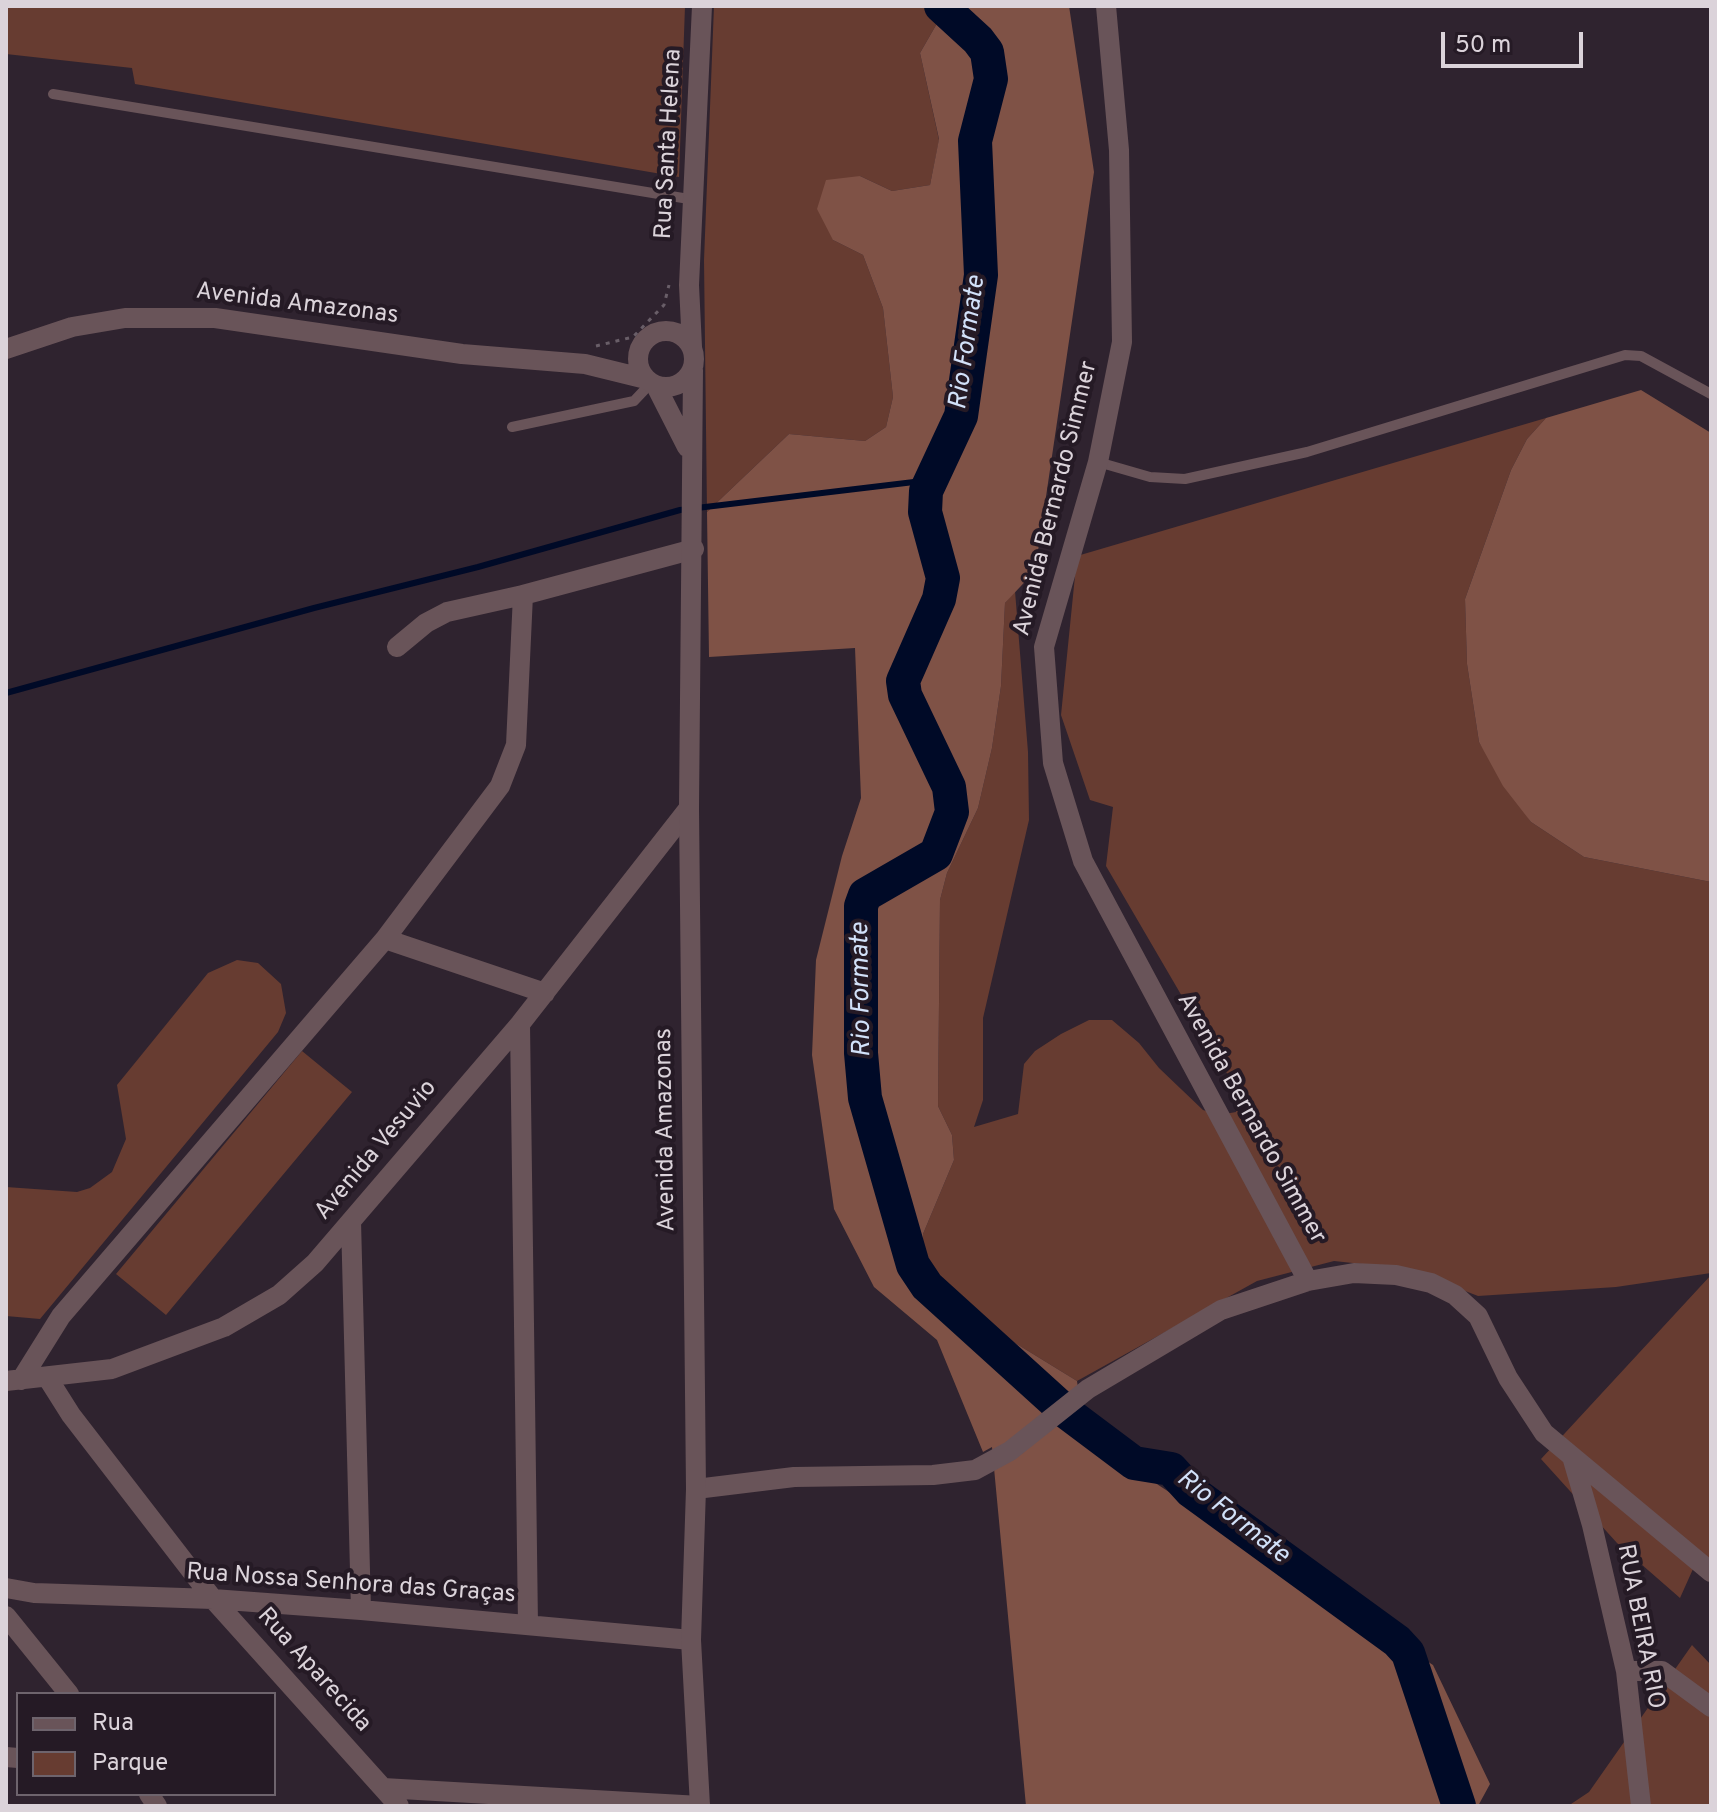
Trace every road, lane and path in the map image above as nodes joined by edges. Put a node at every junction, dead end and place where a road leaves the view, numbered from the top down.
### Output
1 (702, 6) edge
2 (1106, 6) edge
3 (53, 94) dead end
4 (695, 200) junction
5 (671, 274) dead end
6 (689, 285) junction
7 (663, 331) junction
8 (642, 345) junction
9 (596, 346) dead end
10 (692, 347) junction
11 (6, 349) edge
12 (585, 364) junction
13 (693, 370) junction
14 (651, 383) junction
15 (1711, 394) edge
16 (512, 427) dead end
17 (690, 454) junction
18 (1098, 462) junction
19 (694, 549) junction
20 (523, 595) junction
21 (397, 647) dead end
22 (689, 808) junction
23 (385, 939) junction
24 (545, 993) junction
25 (520, 1024) junction
26 (351, 1221) junction
27 (1308, 1281) junction
28 (47, 1377) junction
29 (14, 1380) edge
30 (1573, 1460) junction
31 (696, 1489) junction
32 (1711, 1572) edge
33 (6, 1588) edge
34 (213, 1599) junction
35 (361, 1610) junction
36 (6, 1616) edge
37 (528, 1625) junction
38 (691, 1640) junction
39 (1626, 1671) junction
40 (67, 1692) edge
41 (1711, 1707) edge
42 (383, 1788) junction
43 (533, 1801) edge
44 (399, 1806) edge
45 (700, 1806) edge
46 (1641, 1806) edge

1 - 4 street, Rua Santa Helena
2 - 18 street, Avenida Bernardo Simmer
3 - 4 lane
4 - 6 street, Rua Santa Helena
5 - 9 path
6 - 7 street, Rua Santa Helena
6 - 10 street, Rua Santa Helena
7 - 8 street
7 - 10 street
8 - 12 street, Avenida Amazonas
8 - 14 street
10 - 13 street
11 - 12 street, Avenida Amazonas
12 - 14 street, Avenida Amazonas
13 - 14 street
13 - 17 street, Avenida Amazonas
14 - 16 lane
14 - 17 street, Avenida Amazonas
15 - 18 lane
17 - 19 street, Avenida Amazonas
18 - 27 street, Avenida Bernardo Simmer
19 - 20 street
19 - 22 street, Avenida Amazonas
20 - 21 street
20 - 23 street
22 - 24 street, Avenida Vesuvio
22 - 31 street, Avenida Amazonas
23 - 24 street
23 - 29 street
24 - 25 street, Avenida Vesuvio
25 - 26 street, Avenida Vesuvio
25 - 37 street
26 - 28 street, Avenida Vesuvio
26 - 35 street
27 - 30 street
27 - 31 street
28 - 29 street, Avenida Vesuvio
28 - 34 street, Rua Aparecida
30 - 32 street
30 - 39 street, RUA BEIRA RIO
31 - 38 street, Avenida Amazonas
33 - 34 street, Rua Nossa Senhora das Graças
34 - 35 street, Rua Nossa Senhora das Graças
34 - 42 street, Rua Aparecida
35 - 37 street, Rua Nossa Senhora das Graças
36 - 40 street
37 - 38 street, Rua Nossa Senhora das Graças
38 - 45 street, Avenida Amazonas
39 - 41 street
39 - 46 street, RUA BEIRA RIO
42 - 43 street
42 - 44 street, Rua Aparecida
43 - 45 street

